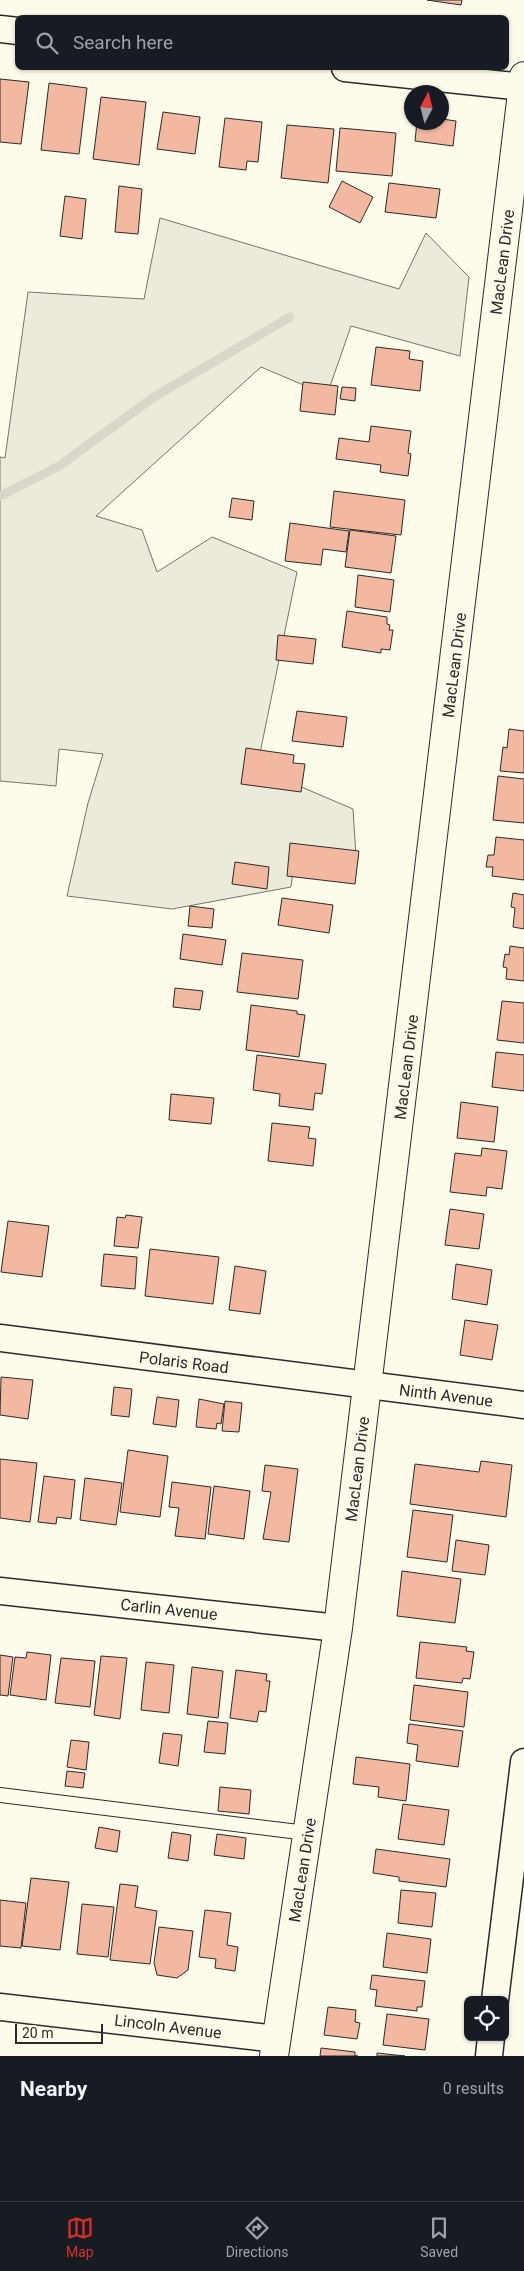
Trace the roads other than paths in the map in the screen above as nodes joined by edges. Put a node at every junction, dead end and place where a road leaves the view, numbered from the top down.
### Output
1 (0, 29) edge
2 (15, 31) edge
3 (372, 70) edge
4 (523, 81) edge
5 (522, 115) edge
6 (0, 1338) edge
7 (368, 1385) junction
8 (524, 1405) edge
9 (0, 1591) edge
10 (338, 1628) junction
11 (524, 1762) edge
12 (0, 1795) edge
13 (307, 1833) junction
14 (495, 1996) edge
15 (0, 2007) edge
16 (490, 2041) edge
17 (275, 2047) edge
18 (488, 2056) edge

1 - 2 street
3 - 4 street
4 - 5 street, MacLean Drive
5 - 7 street, MacLean Drive
6 - 7 street, Polaris Road
7 - 8 street, Ninth Avenue
7 - 10 street, MacLean Drive
9 - 10 street, Carlin Avenue
10 - 13 street, MacLean Drive
11 - 14 street
12 - 13 lane
13 - 17 street, MacLean Drive
15 - 17 street, Lincoln Avenue
16 - 18 street

